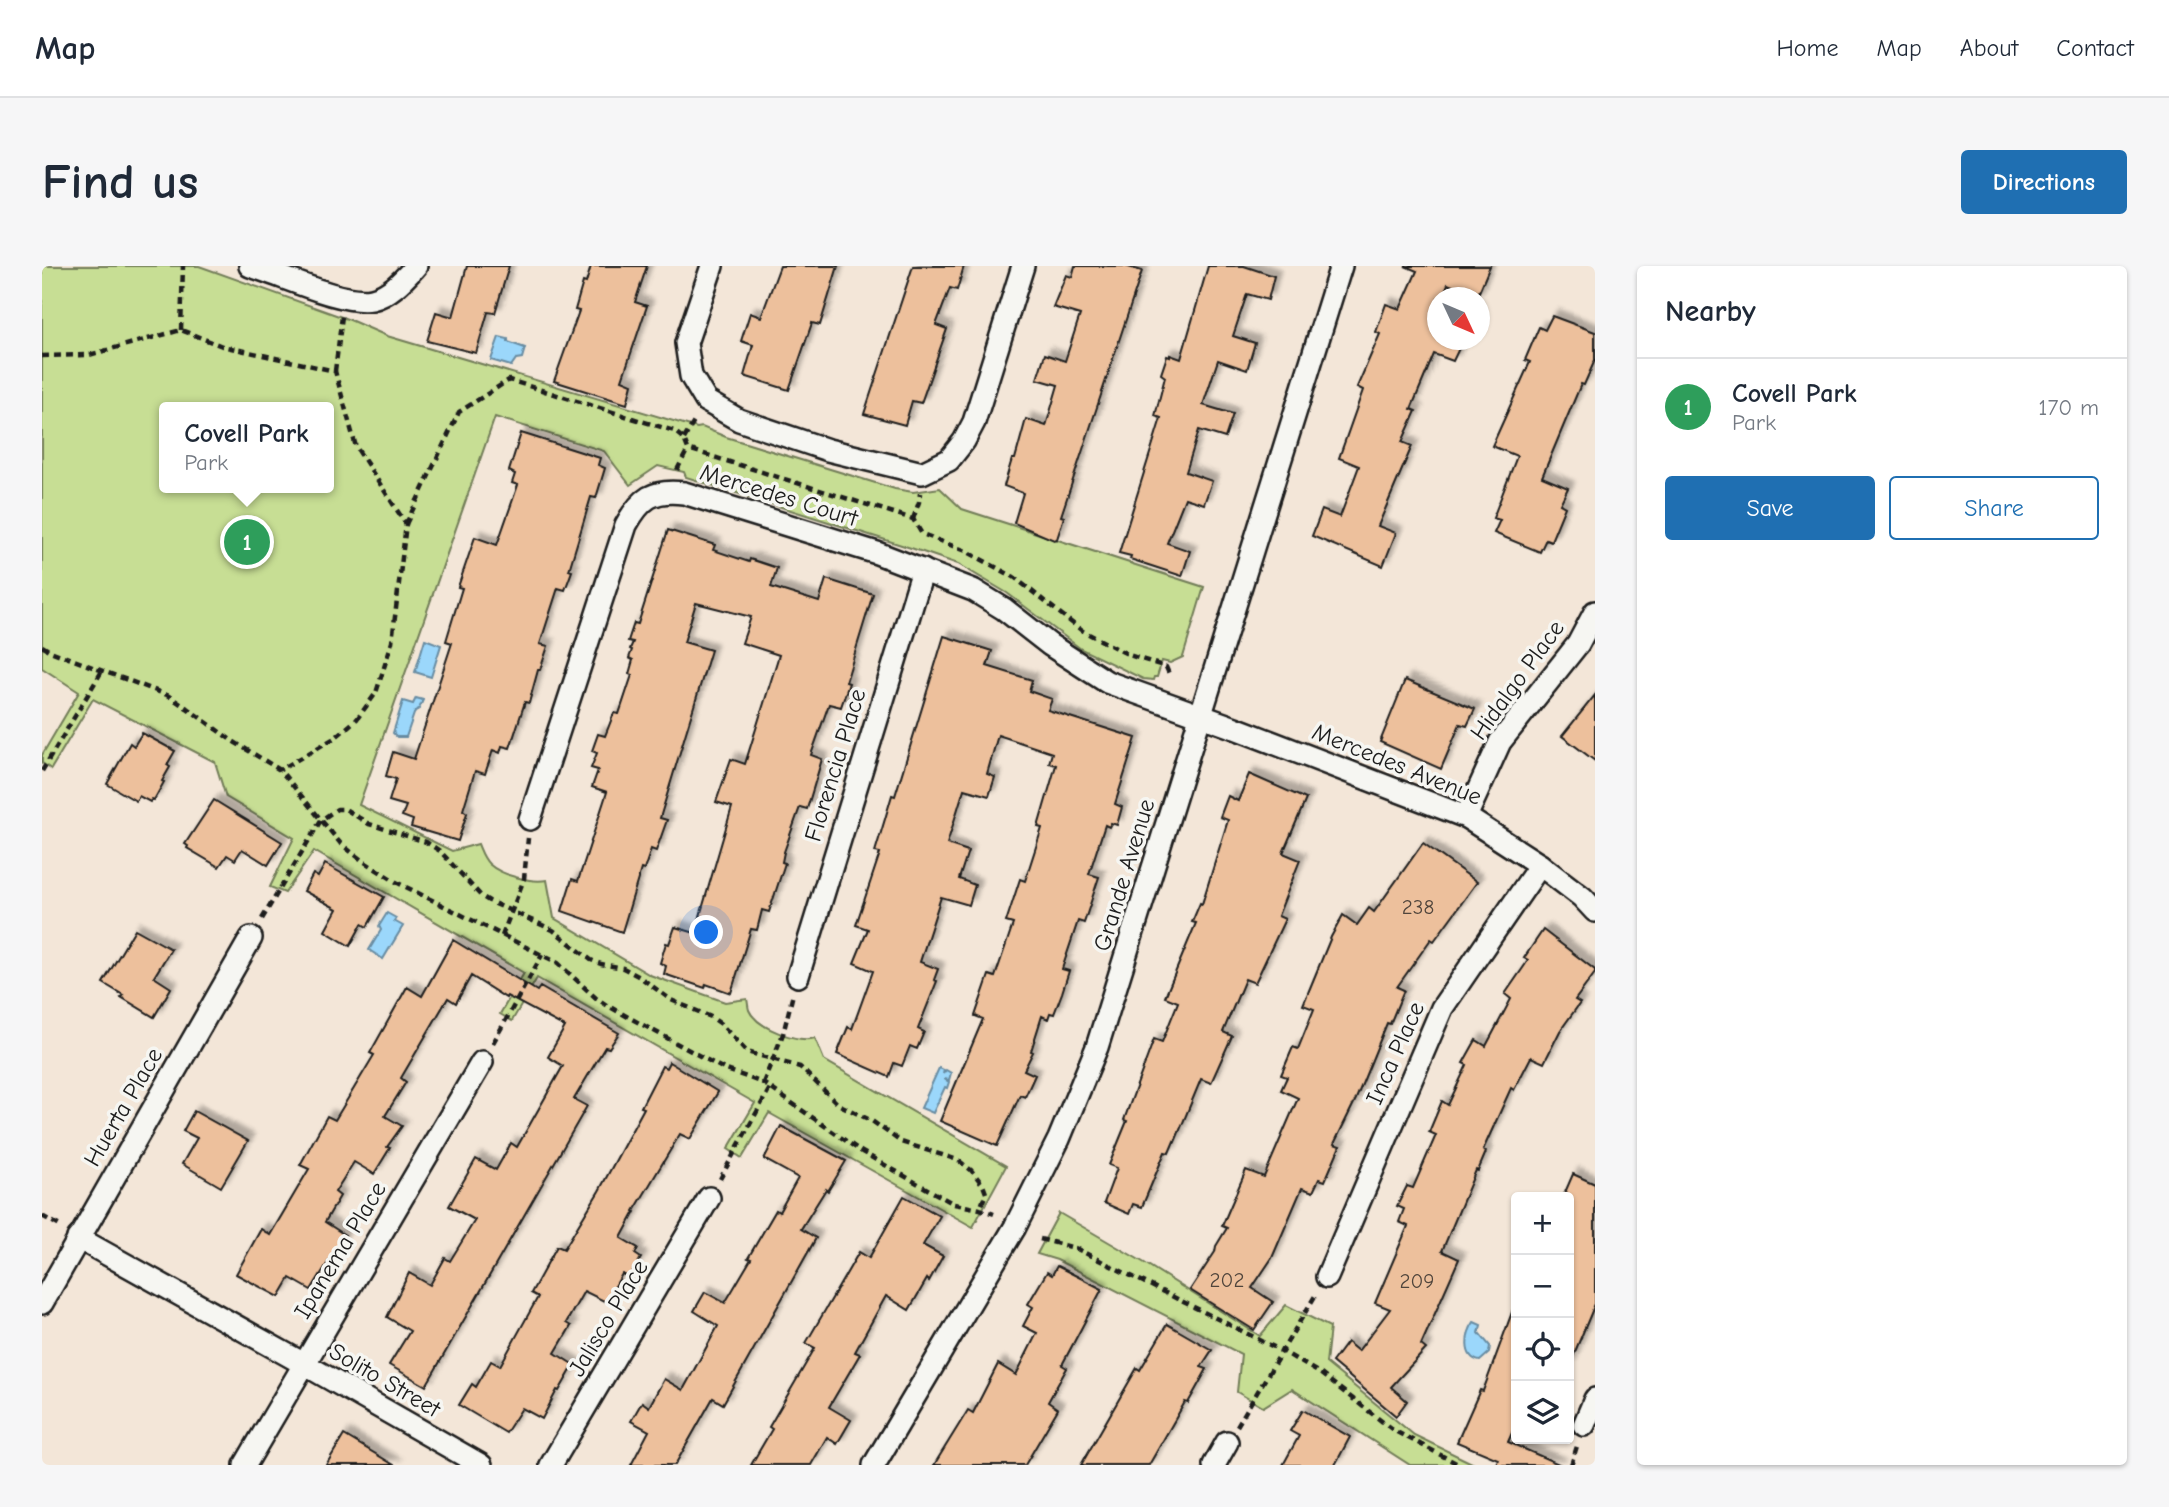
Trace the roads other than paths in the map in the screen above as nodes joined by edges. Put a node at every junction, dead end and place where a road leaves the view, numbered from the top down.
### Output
1 (416, 266) edge
2 (712, 266) edge
3 (1023, 266) edge
4 (1341, 266) edge
5 (254, 267) edge
6 (923, 570) junction
7 (1595, 612) edge
8 (1199, 716) junction
9 (1466, 817) junction
10 (530, 819) road end
11 (1540, 865) junction
12 (1595, 911) edge
13 (251, 938) road end
14 (798, 976) road end
15 (482, 1062) road end
16 (709, 1198) road end
17 (78, 1238) junction
18 (1327, 1277) road end
19 (42, 1303) edge
20 (304, 1364) junction
21 (1595, 1399) edge
22 (1584, 1425) dead end
23 (1227, 1442) road end
24 (245, 1465) edge
25 (481, 1465) edge
26 (551, 1465) edge
27 (874, 1465) edge
28 (1214, 1465) edge

1 - 5 street
2 - 3 street
4 - 8 street, Grande Avenue
6 - 8 street, Mercedes Court
6 - 10 street, Mercedes Court
6 - 14 street, Florencia Place
7 - 9 street, Hidalgo Place
8 - 9 street, Mercedes Avenue
8 - 27 street, Grande Avenue
9 - 11 street, Mercedes Avenue
11 - 12 street, Mercedes Avenue
11 - 18 street, Inca Place
13 - 17 street, Huerta Place
15 - 20 street, Ipanema Place
16 - 26 street, Jalisco Place
17 - 19 street, Huerta Place
17 - 20 street, Solito Street
20 - 24 street, Ipanema Place
20 - 25 street, Solito Street
21 - 22 street
23 - 28 street

